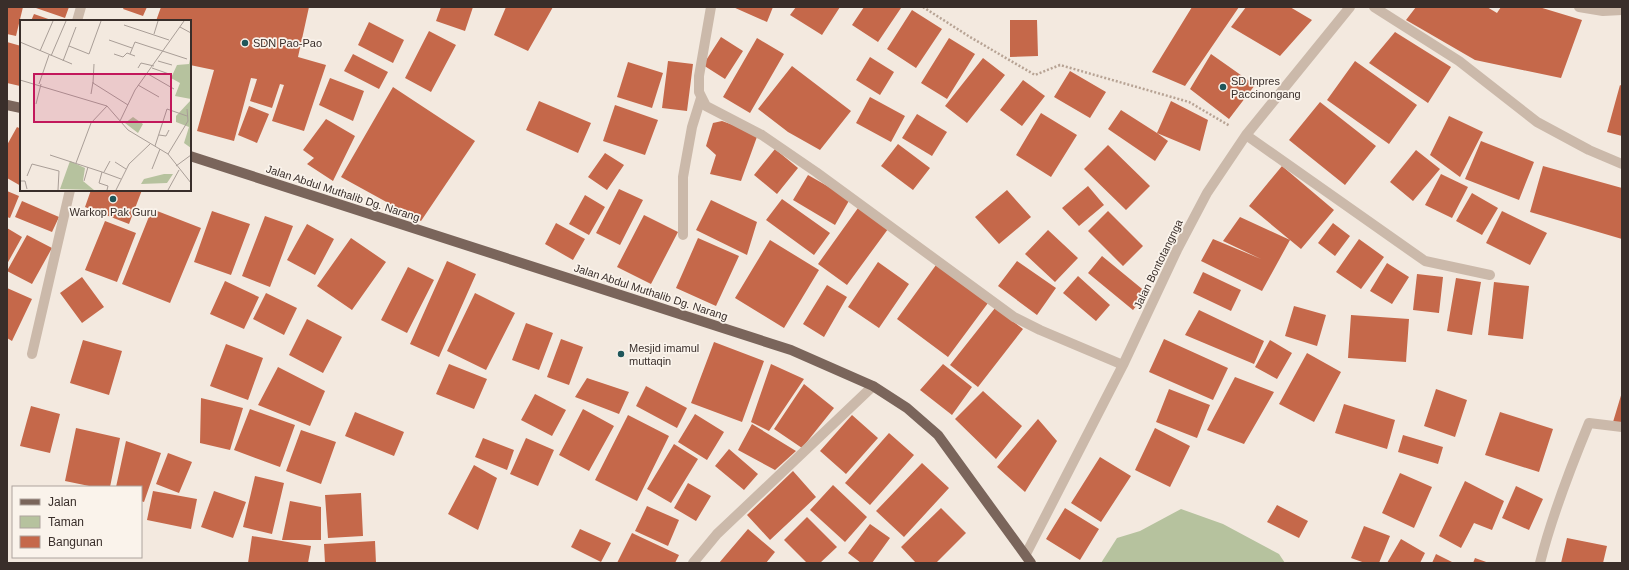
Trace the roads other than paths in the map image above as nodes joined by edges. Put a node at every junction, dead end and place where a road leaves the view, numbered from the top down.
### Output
1 (81, 7) edge
2 (711, 7) edge
3 (1350, 7) edge
4 (1374, 7) edge
5 (1579, 7) edge
6 (1622, 10) edge
7 (77, 20) edge
8 (701, 98) junction
9 (7, 105) edge
10 (20, 108) edge
11 (1246, 135) junction
12 (191, 156) edge
13 (1622, 164) edge
14 (70, 191) edge
15 (682, 235) dead end
16 (1490, 274) dead end
17 (32, 354) dead end
18 (1123, 365) junction
19 (873, 386) junction
20 (1622, 427) edge
21 (1028, 559) edge
22 (693, 563) edge
23 (1540, 563) edge

1 - 7 street
2 - 8 street
3 - 11 street, Jalan Bontotangnga
4 - 13 street
5 - 6 street
8 - 15 street
8 - 18 street
9 - 10 main road
11 - 16 street
11 - 18 street, Jalan Bontotangnga
12 - 19 main road, Jalan Abdul Muthalib Dg. Narang
14 - 17 street
18 - 21 street, Jalan Bontotangnga
19 - 21 main road, Jalan Abdul Muthalib Dg. Narang
19 - 22 street
20 - 23 street

